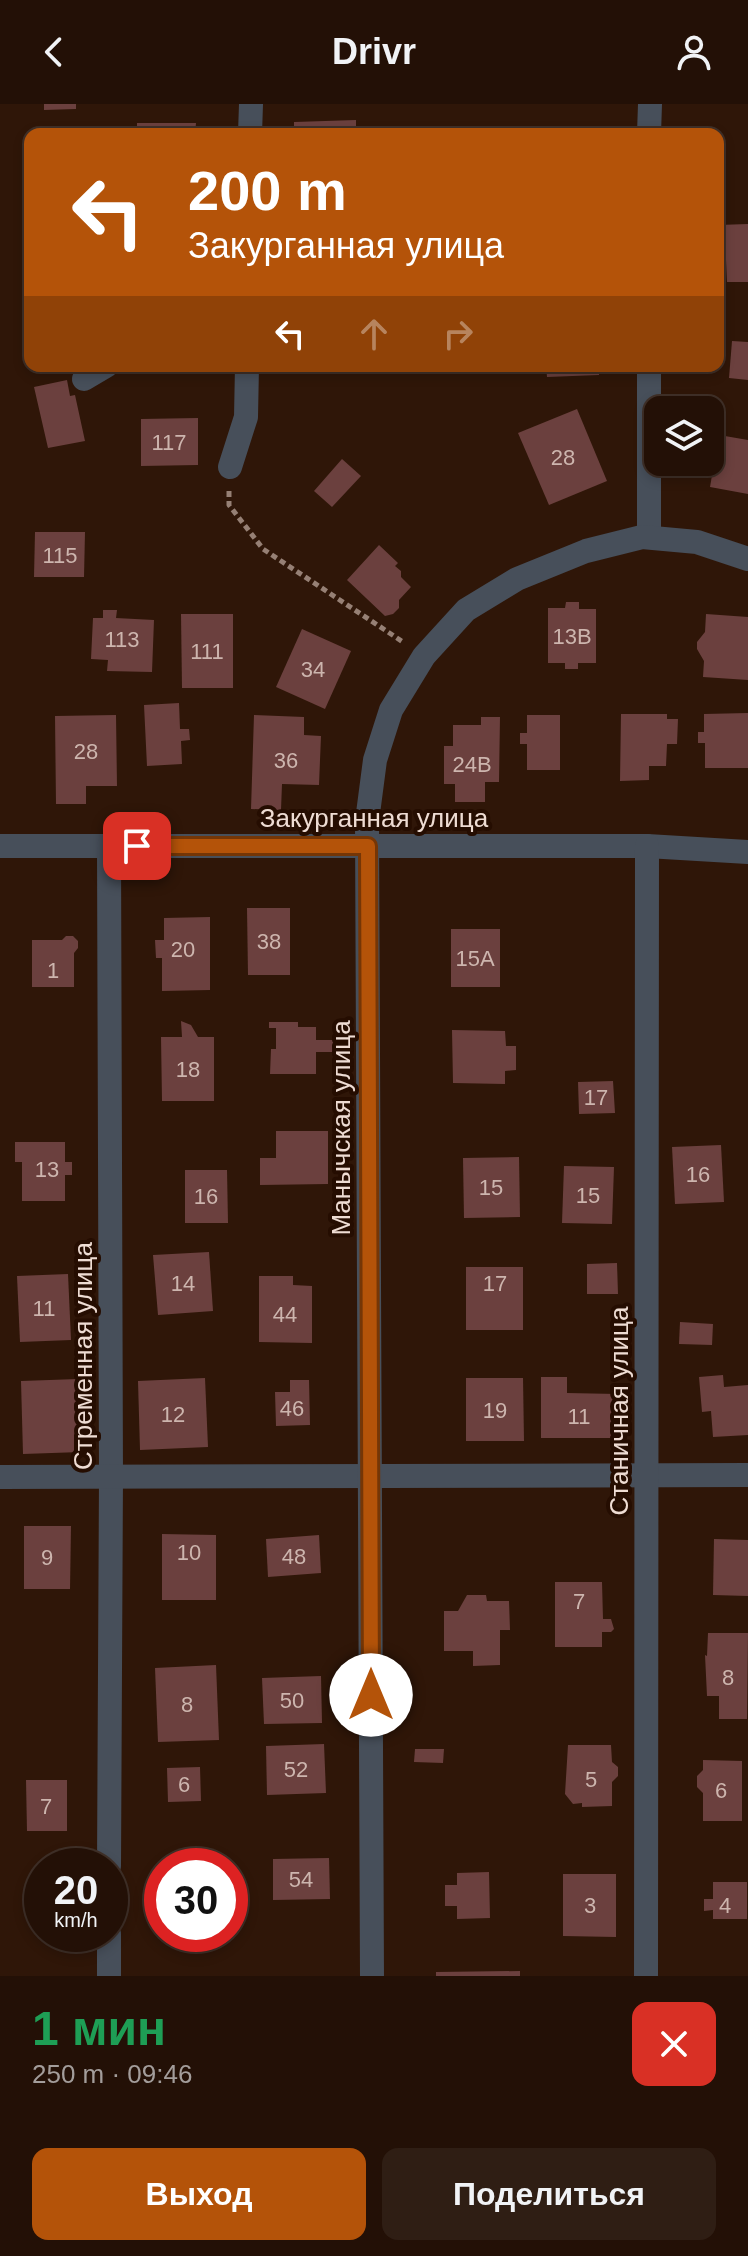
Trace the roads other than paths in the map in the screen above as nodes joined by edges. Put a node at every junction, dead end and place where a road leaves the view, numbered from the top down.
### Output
1 (251, 104) edge
2 (650, 104) edge
3 (250, 128) edge
4 (649, 128) edge
5 (96, 372) edge
6 (247, 372) edge
7 (649, 372) edge
8 (84, 379) dead end
9 (230, 467) road end
10 (649, 537) junction
11 (748, 559) edge
12 (0, 846) edge
13 (109, 846) junction
14 (368, 846) junction
15 (647, 846) junction
16 (748, 852) edge
17 (647, 1475) junction
18 (748, 1475) edge
19 (111, 1476) junction
20 (370, 1476) junction
21 (0, 1477) edge
22 (109, 1848) edge
23 (109, 1952) edge
24 (109, 1976) edge
25 (372, 1976) edge
26 (646, 1976) edge

1 - 3 street
2 - 4 street
5 - 8 street
6 - 9 street
7 - 10 street
10 - 11 street, Манычская улица
10 - 14 street, Манычская улица
12 - 13 street, Закурганная улица
13 - 14 street, Закурганная улица
13 - 19 street, Стременная улица
14 - 15 street, Закурганная улица
14 - 20 street, Манычская улица
15 - 16 street, Закурганная улица
15 - 17 street, Станичная улица
17 - 18 street
17 - 20 street
17 - 26 street, Станичная улица
19 - 20 street
19 - 21 street
19 - 22 street, Стременная улица
20 - 25 street, Манычская улица
23 - 24 street

